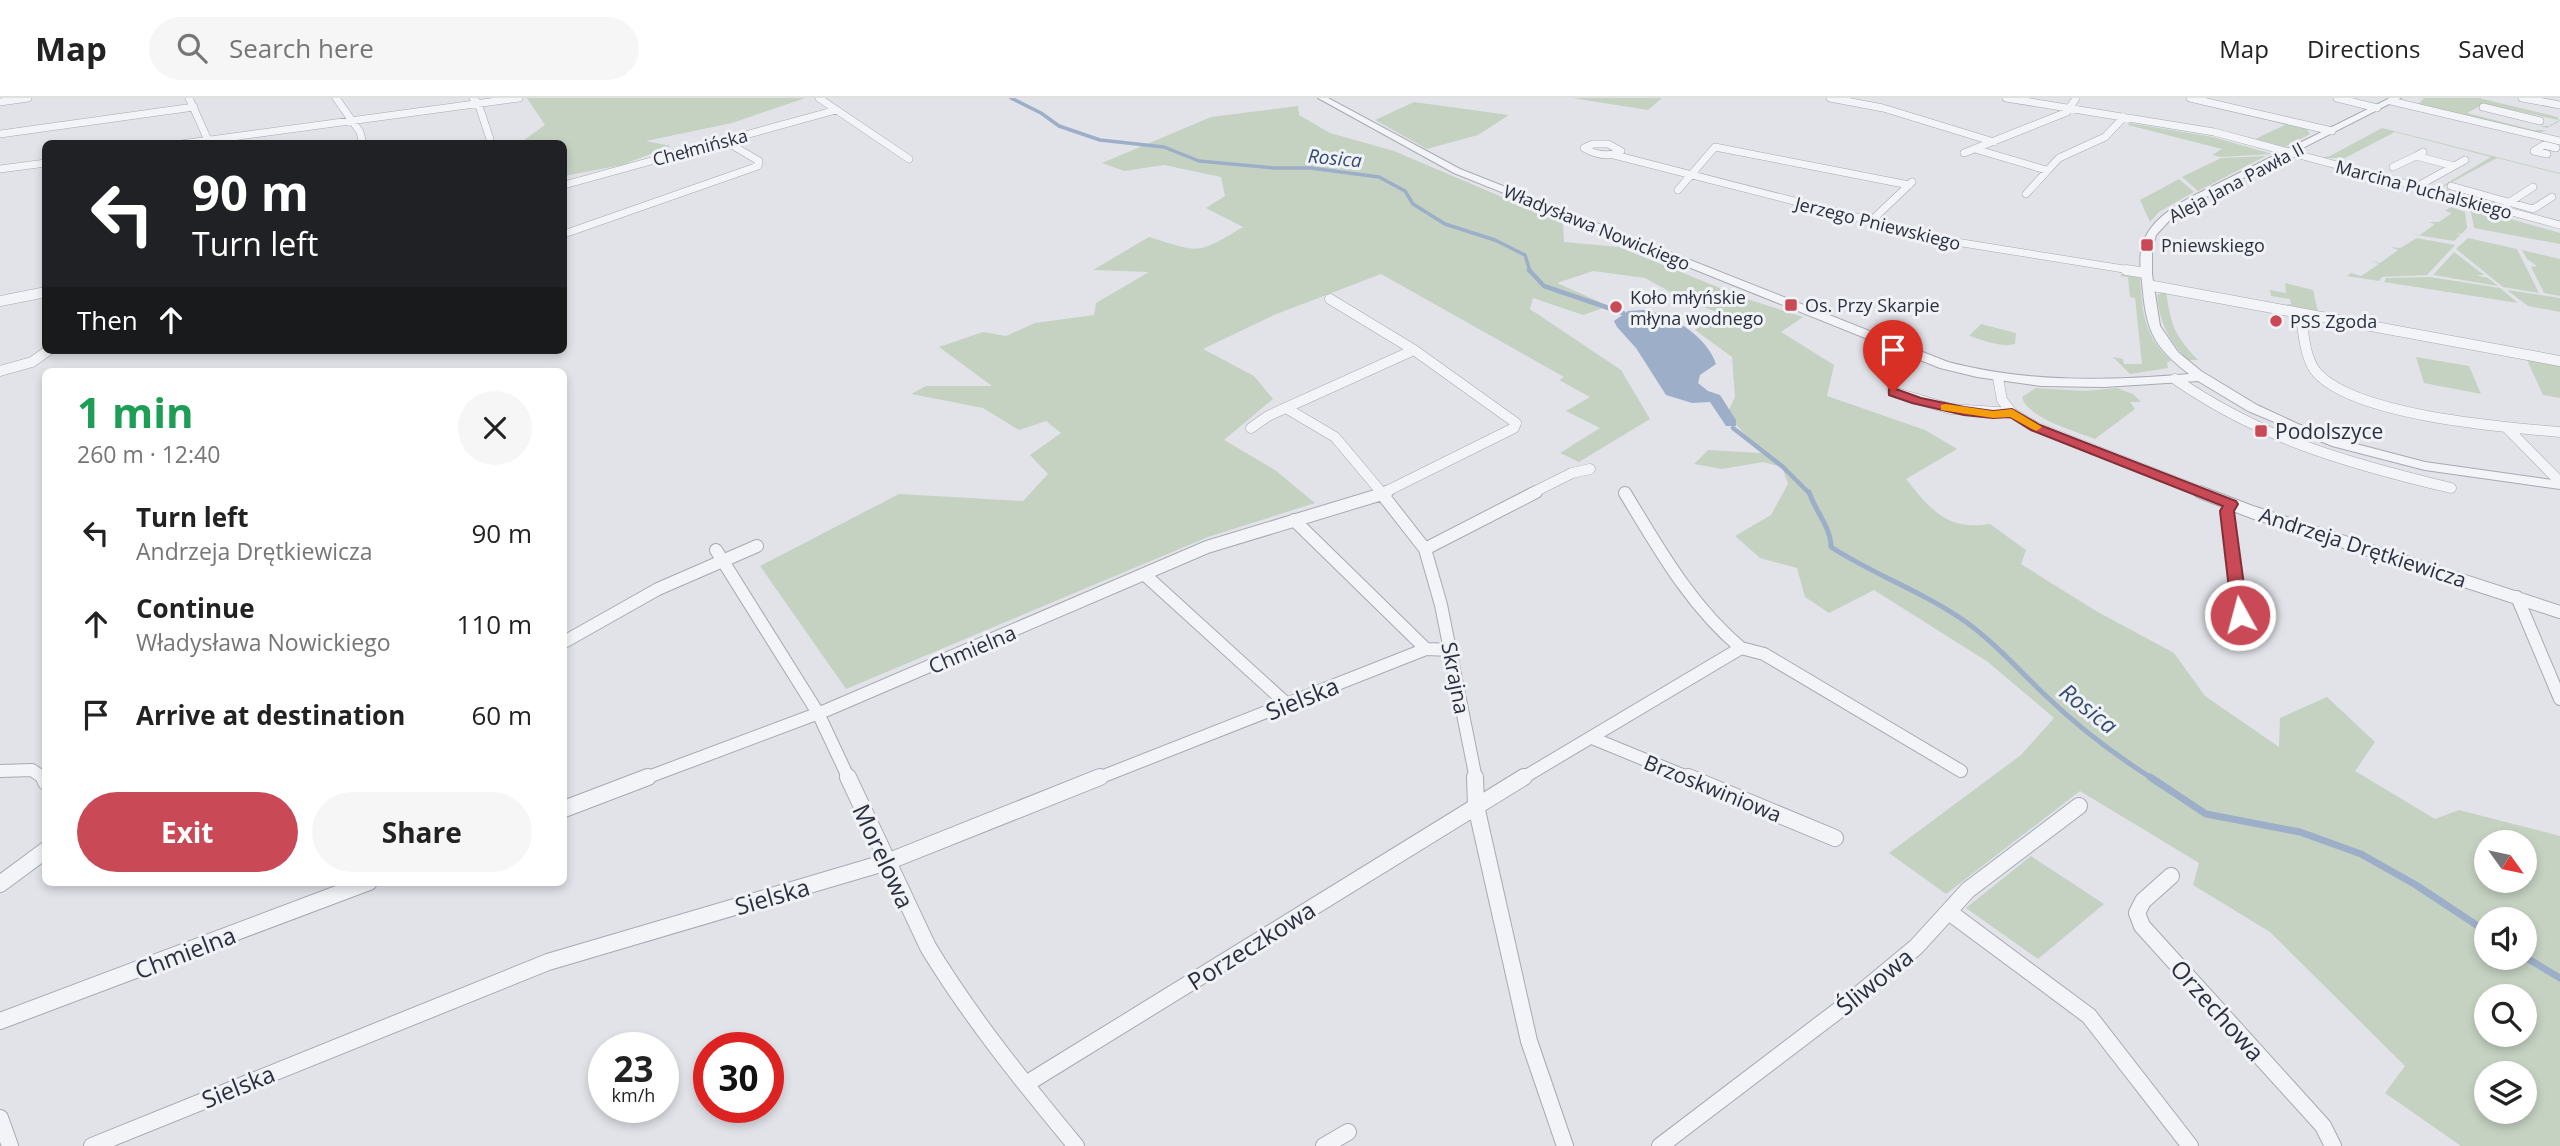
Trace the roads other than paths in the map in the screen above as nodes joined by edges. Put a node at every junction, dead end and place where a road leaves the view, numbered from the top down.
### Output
1 (28, 98) edge
2 (189, 98) edge
3 (336, 98) edge
4 (519, 98) edge
5 (819, 98) edge
6 (1322, 98) edge
7 (1830, 98) edge
8 (2006, 98) edge
9 (2076, 98) edge
10 (2190, 98) edge
11 (2337, 98) edge
12 (2522, 98) edge
13 (2394, 100) edge
14 (475, 101) edge
15 (0, 102) edge
16 (2560, 105) edge
17 (194, 107) junction
18 (2483, 107) dead end
19 (2070, 108) junction
20 (2377, 108) junction
21 (836, 110) junction
22 (2474, 112) dead end
23 (2124, 117) junction
24 (351, 120) junction
25 (2531, 126) junction
26 (2332, 131) junction
27 (2559, 131) edge
28 (0, 134) edge
29 (490, 139) dead end
30 (208, 140) edge
31 (230, 140) edge
32 (362, 140) edge
33 (725, 141) junction
34 (2546, 141) junction
35 (2560, 141) edge
36 (1994, 142) junction
37 (2560, 148) edge
38 (1975, 149) junction
39 (1964, 153) dead end
40 (2289, 153) junction
41 (2547, 154) dead end
42 (1614, 155) dead end
43 (909, 159) dead end
44 (2465, 160) dead end
45 (42, 164) edge
46 (2454, 166) junction
47 (2393, 167) dead end
48 (0, 169) edge
49 (2046, 170) junction
50 (1690, 174) junction
51 (567, 184) edge
52 (2451, 186) dead end
53 (2417, 187) junction
54 (2533, 187) dead end
55 (1678, 190) dead end
56 (2025, 194) dead end
57 (2552, 197) dead end
58 (2509, 202) junction
59 (2498, 209) junction
60 (1870, 222) junction
61 (2560, 225) edge
62 (567, 233) edge
63 (2146, 273) junction
64 (2148, 285) junction
65 (42, 293) edge
66 (1330, 299) dead end
67 (0, 301) edge
68 (2300, 313) junction
69 (1414, 350) junction
70 (43, 354) edge
71 (1918, 356) junction
72 (2560, 361) edge
73 (0, 372) edge
74 (2201, 377) junction
75 (1998, 378) junction
76 (2175, 379) junction
77 (1286, 408) junction
78 (2012, 413) junction
79 (1251, 428) dead end
80 (2507, 428) junction
81 (2560, 432) edge
82 (1590, 470) dead end
83 (2446, 471) junction
84 (2560, 484) edge
85 (1625, 493) dead end
86 (1382, 494) junction
87 (2231, 504) junction
88 (1294, 520) junction
89 (757, 546) dead end
90 (1425, 549) junction
91 (719, 555) junction
92 (1144, 574) junction
93 (2517, 597) junction
94 (2560, 612) edge
95 (2232, 622) dead end
96 (567, 640) edge
97 (1741, 648) junction
98 (1426, 649) junction
99 (1451, 650) junction
100 (2560, 699) edge
101 (1287, 704) junction
102 (818, 713) junction
103 (1592, 738) junction
104 (0, 771) edge
105 (1961, 771) dead end
106 (42, 775) edge
107 (1476, 806) junction
108 (2079, 806) dead end
109 (567, 808) edge
110 (1835, 838) dead end
111 (42, 853) edge
112 (887, 862) junction
113 (2171, 876) dead end
114 (0, 884) edge
115 (358, 886) edge
116 (1949, 912) junction
117 (0, 1021) edge
118 (1026, 1084) junction
119 (0, 1118) edge
120 (1348, 1132) dead end
121 (10, 1146) edge
122 (92, 1146) edge
123 (1076, 1146) edge
124 (1324, 1146) edge
125 (1565, 1146) edge
126 (1660, 1146) edge
127 (2190, 1146) edge
128 (2333, 1146) edge

1 - 15 street
2 - 17 street
3 - 24 street
4 - 14 street
5 - 21 street
6 - 71 street, Władysława Nowickiego
7 - 36 street
8 - 19 street, Marcina Puchalskiego
9 - 19 street
10 - 26 street
11 - 20 street
12 - 16 street
13 - 20 street, Aleja Jana Pawła II
13 - 34 street
14 - 24 street
14 - 29 street
17 - 28 street
17 - 30 street
18 - 25 street
19 - 23 street, Marcina Puchalskiego
19 - 36 street
20 - 26 street, Aleja Jana Pawła II
21 - 33 street, Chełmińska
21 - 43 street
22 - 25 street
23 - 40 street, Marcina Puchalskiego
23 - 49 street
24 - 31 street
24 - 32 street
25 - 27 street
26 - 40 street, Aleja Jana Pawła II
27 - 34 street
33 - 51 street, Chełmińska
33 - 62 street
34 - 35 street
34 - 37 street
34 - 41 street
36 - 38 street
38 - 39 street
38 - 49 street
40 - 53 street, Marcina Puchalskiego
40 - 63 street, Aleja Jana Pawła II
42 - 50 street, Jerzego Pniewskiego
44 - 46 street
45 - 48 street
46 - 47 street
46 - 53 street
49 - 56 street
50 - 55 street
50 - 60 street, Jerzego Pniewskiego
50 - 60 street
52 - 58 street
53 - 59 street, Marcina Puchalskiego
54 - 58 street
57 - 58 street
58 - 59 street
59 - 61 street, Marcina Puchalskiego
60 - 63 street, Jerzego Pniewskiego
63 - 64 street, Aleja Jana Pawła II
64 - 68 street
64 - 74 street, Aleja Jana Pawła II
65 - 67 street
66 - 69 street
68 - 72 street
68 - 80 street
69 - 77 street
69 - 86 street
70 - 73 street
71 - 75 street, Władysława Nowickiego
71 - 78 street
74 - 76 street, Władysława Nowickiego
74 - 83 street, Aleja Jana Pawła II
75 - 76 street, Władysława Nowickiego
75 - 78 street
76 - 83 street
77 - 79 street
77 - 86 street, Skrajna
78 - 87 street, Andrzeja Drętkiewicza
80 - 81 street
80 - 84 street
82 - 90 street
83 - 84 street, Aleja Jana Pawła II
85 - 97 street
86 - 88 street, Chmielna
86 - 90 street, Skrajna
87 - 93 street, Andrzeja Drętkiewicza
87 - 95 street
88 - 92 street, Chmielna
88 - 98 street, Skrajna
89 - 91 street
90 - 99 street, Skrajna
91 - 96 street
91 - 102 street, Morelowa
92 - 101 street
92 - 102 street, Chmielna
93 - 94 street, Andrzeja Drętkiewicza
93 - 100 street
97 - 103 street
97 - 105 street
98 - 99 street, Sielska
98 - 101 street, Sielska
99 - 107 street, Skrajna
101 - 112 street, Sielska
102 - 109 street, Chmielna
102 - 112 street, Morelowa
103 - 107 street
103 - 110 street, Brzoskwiniowa
104 - 106 street
107 - 118 street, Porzeczkowa
107 - 125 street, Skrajna
108 - 116 street, Śliwowa
111 - 114 street
112 - 118 street, Morelowa
112 - 122 street, Sielska
113 - 128 street, Orzechowa
115 - 117 street, Chmielna
116 - 126 street, Śliwowa
116 - 127 street
118 - 123 street, Morelowa
119 - 121 street
120 - 124 street

